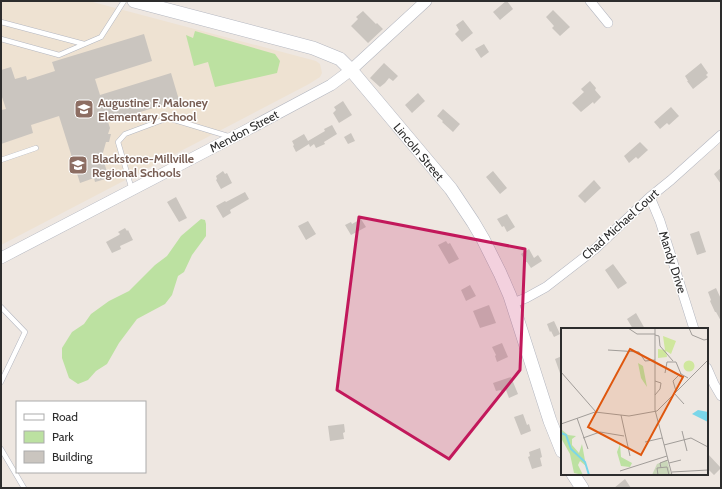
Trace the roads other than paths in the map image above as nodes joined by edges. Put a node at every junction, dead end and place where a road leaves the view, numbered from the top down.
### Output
1 (124, 1) edge
2 (426, 1) edge
3 (590, 1) edge
4 (143, 2) edge
5 (1, 22) edge
6 (608, 23) dead end
7 (1, 39) edge
8 (84, 44) junction
9 (351, 70) junction
10 (721, 135) edge
11 (233, 137) junction
12 (36, 148) dead end
13 (1, 160) edge
14 (132, 190) junction
15 (650, 197) junction
16 (1, 258) edge
17 (512, 303) junction
18 (1, 307) edge
19 (694, 328) edge
20 (708, 370) edge
21 (1, 382) edge
22 (721, 396) edge
23 (561, 448) edge
24 (1, 449) edge
25 (574, 475) edge
26 (24, 488) edge
27 (582, 488) edge

1 - 8 lane
2 - 9 street, Mendon Street
3 - 6 street
4 - 9 main road, Lincoln Street
5 - 8 lane
7 - 8 lane
9 - 11 street, Mendon Street
9 - 17 main road, Lincoln Street
10 - 15 street, Chad Michael Court
11 - 14 street, Mendon Street
11 - 14 lane
12 - 13 lane
14 - 16 street, Mendon Street
15 - 17 street, Chad Michael Court
15 - 19 street, Mandy Drive
17 - 23 main road, Lincoln Street
18 - 21 lane
20 - 22 street
24 - 26 lane
25 - 27 main road

